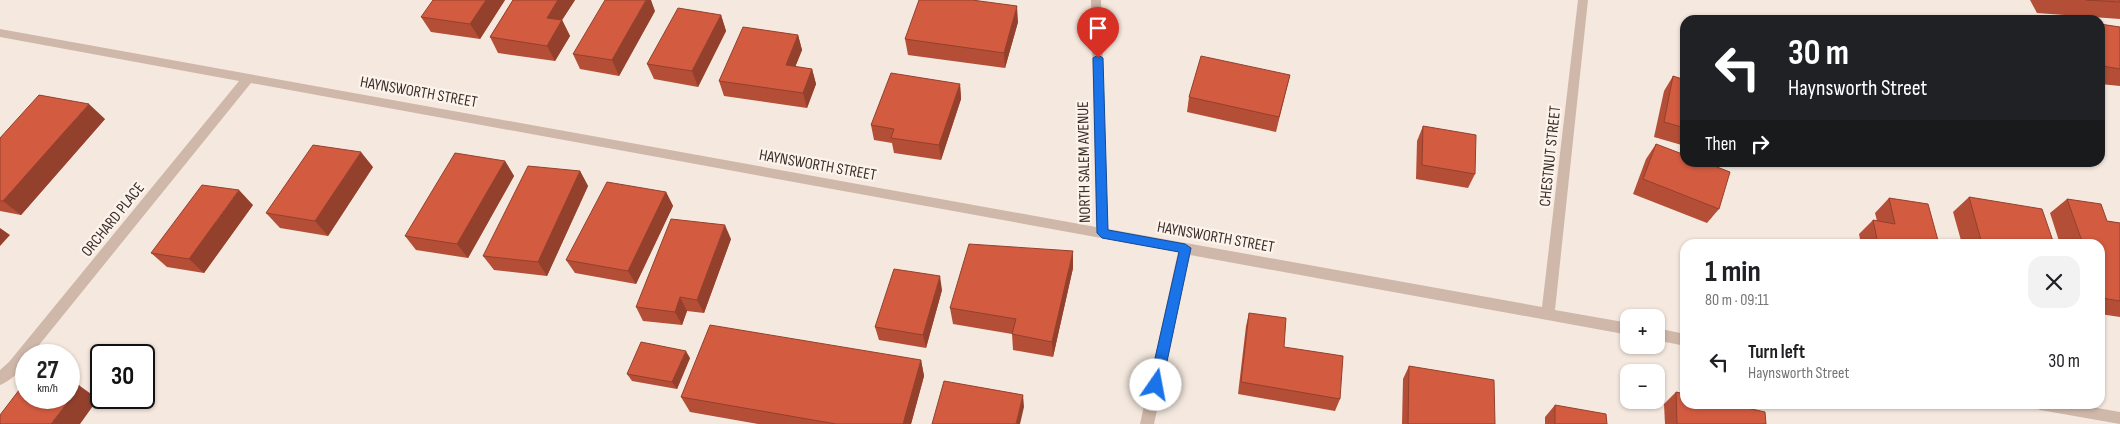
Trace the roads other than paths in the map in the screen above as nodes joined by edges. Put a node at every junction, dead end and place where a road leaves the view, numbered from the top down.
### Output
1 (1096, 0) edge
2 (1583, 0) edge
3 (0, 33) edge
4 (248, 78) junction
5 (1102, 233) junction
6 (1185, 248) junction
7 (1548, 315) junction
8 (1620, 327) edge
9 (1665, 336) edge
10 (1680, 339) edge
11 (0, 379) edge
12 (2069, 409) edge
13 (2120, 418) edge
14 (1147, 424) edge

1 - 5 street, NORTH SALEM AVENUE
2 - 7 street, CHESTNUT STREET
3 - 4 street, HAYNSWORTH STREET
4 - 5 street, HAYNSWORTH STREET
4 - 11 street, ORCHARD PLACE
5 - 6 street, HAYNSWORTH STREET
6 - 7 street, HAYNSWORTH STREET
6 - 14 street
7 - 8 street, HAYNSWORTH STREET
9 - 10 street
12 - 13 street

